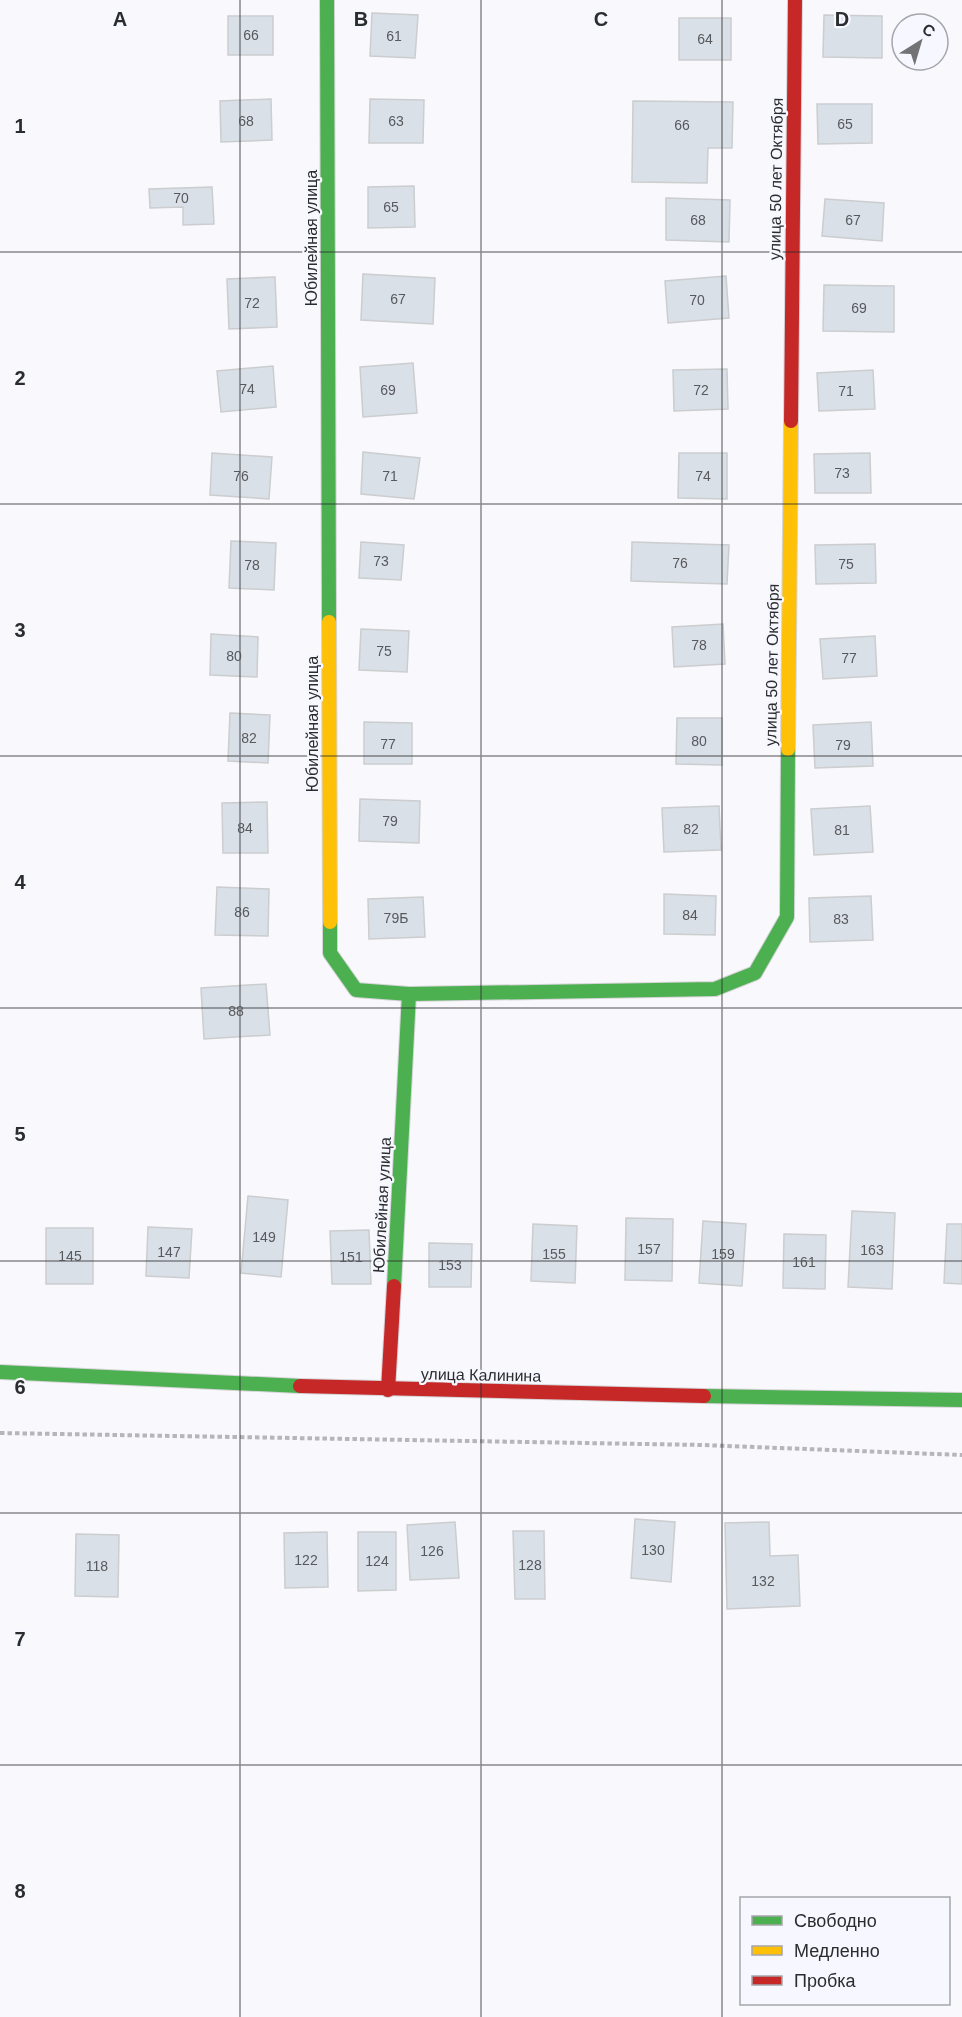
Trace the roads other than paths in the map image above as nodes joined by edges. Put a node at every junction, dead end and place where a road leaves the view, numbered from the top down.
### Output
1 (327, 0) edge
2 (795, 0) edge
3 (409, 994) junction
4 (0, 1372) edge
5 (388, 1390) junction
6 (962, 1400) edge

1 - 3 street, Юбилейная улица
2 - 3 street, улица 50 лет Октября
3 - 5 street, Юбилейная улица
4 - 5 street, улица Калинина
5 - 6 street, улица Калинина

